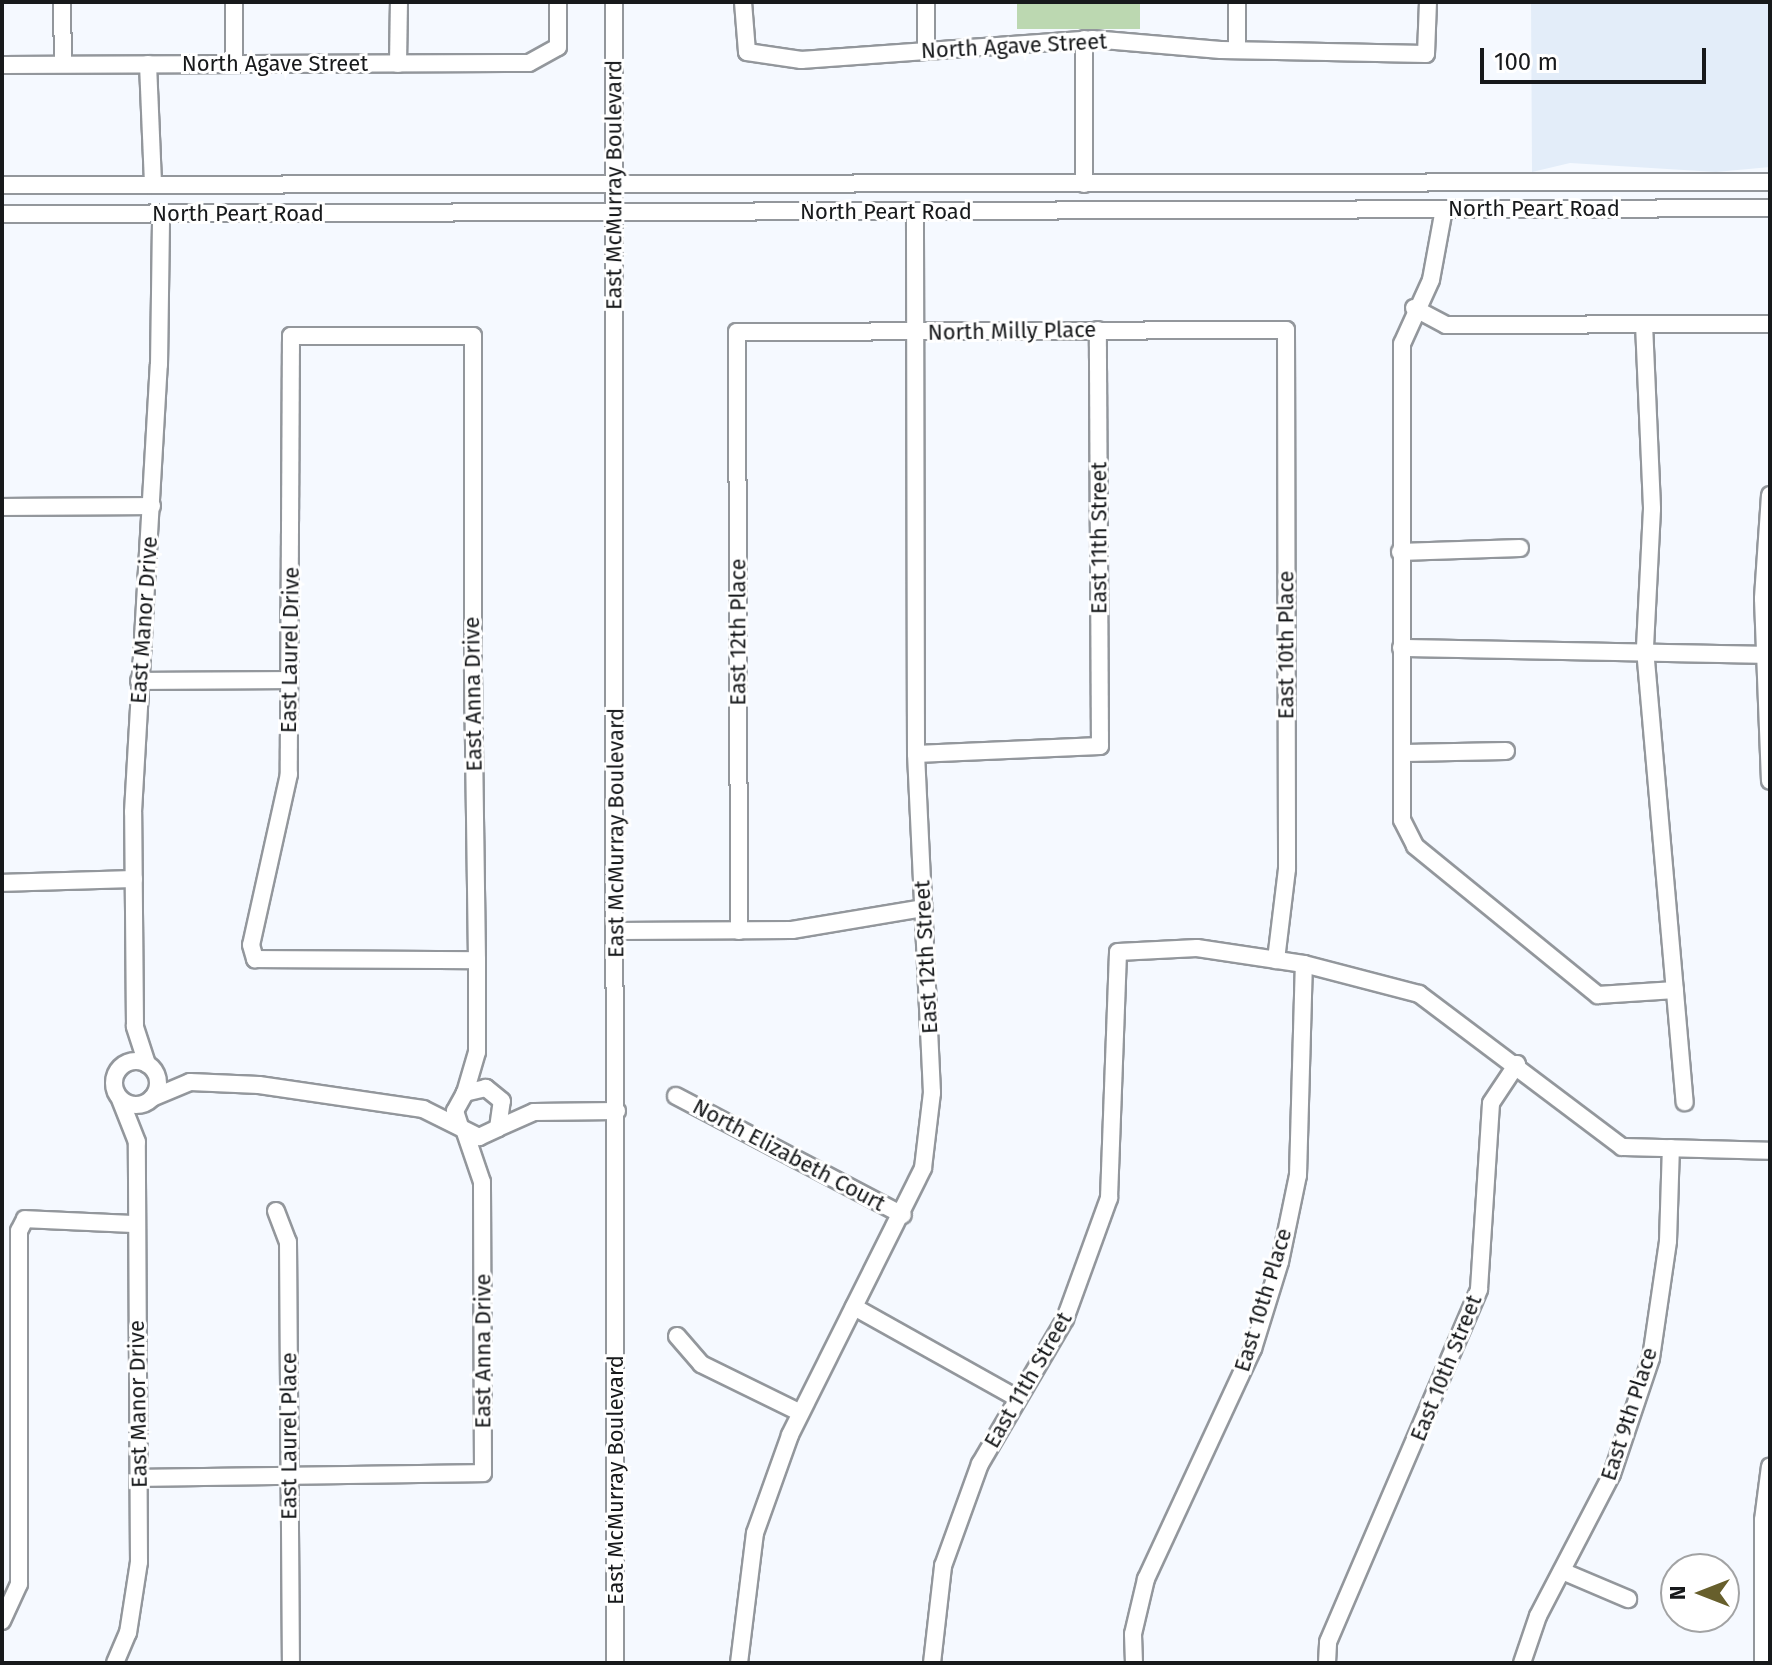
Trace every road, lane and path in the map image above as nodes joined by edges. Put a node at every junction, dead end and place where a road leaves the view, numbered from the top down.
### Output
1 (62, 2) edge
2 (234, 2) edge
3 (399, 2) edge
4 (558, 2) edge
5 (614, 2) edge
6 (743, 2) edge
7 (926, 2) edge
8 (1237, 2) edge
9 (1428, 2) edge
10 (1084, 39) junction
11 (926, 50) junction
12 (1237, 50) junction
13 (63, 64) junction
14 (148, 64) junction
15 (234, 64) junction
16 (398, 64) junction
17 (2, 65) edge
18 (1770, 182) edge
19 (615, 184) junction
20 (1084, 184) junction
21 (2, 185) edge
22 (153, 185) junction
23 (1770, 208) edge
24 (1444, 209) junction
25 (615, 212) junction
26 (915, 212) junction
27 (2, 214) edge
28 (161, 214) junction
29 (1414, 308) junction
30 (1644, 324) junction
31 (1770, 324) edge
32 (1098, 330) junction
33 (1286, 330) joint
34 (737, 332) joint
35 (916, 332) junction
36 (473, 336) joint
37 (1770, 495) edge
38 (152, 506) junction
39 (2, 507) edge
40 (1520, 548) dead end
41 (1400, 552) junction
42 (1401, 648) junction
43 (1646, 655) junction
44 (1764, 655) junction
45 (290, 680) junction
46 (139, 681) junction
47 (1506, 751) dead end
48 (1402, 753) junction
49 (916, 754) junction
50 (1770, 781) edge
51 (134, 879) junction
52 (2, 883) edge
53 (924, 908) junction
54 (616, 931) junction
55 (739, 931) junction
56 (477, 960) junction
57 (1276, 960) junction
58 (1304, 964) junction
59 (1675, 990) junction
60 (135, 1026) junction
61 (477, 1052) junction
62 (148, 1064) junction
63 (1517, 1064) junction
64 (118, 1069) junction
65 (190, 1082) junction
66 (495, 1093) junction
67 (463, 1095) junction
68 (676, 1096) dead end
69 (120, 1099) junction
70 (151, 1099) junction
71 (1685, 1102) dead end
72 (423, 1109) junction
73 (617, 1111) junction
74 (534, 1112) junction
75 (462, 1129) junction
76 (496, 1131) junction
77 (137, 1142) junction
78 (1671, 1148) junction
79 (1770, 1151) edge
80 (482, 1182) junction
81 (276, 1211) dead end
82 (903, 1215) junction
83 (136, 1224) junction
84 (854, 1307) junction
85 (677, 1336) dead end
86 (1017, 1398) junction
87 (801, 1413) junction
88 (1770, 1466) edge
89 (289, 1476) junction
90 (140, 1478) junction
91 (1562, 1571) junction
92 (1628, 1599) dead end
93 (2, 1621) edge
94 (115, 1663) edge
95 (291, 1663) edge
96 (615, 1663) edge
97 (739, 1663) edge
98 (932, 1663) edge
99 (1134, 1663) edge
100 (1327, 1663) edge
101 (1522, 1663) edge
102 (1763, 1663) edge

1 - 13 street
2 - 15 street
3 - 16 street
4 - 16 street, North Agave Street
5 - 19 street, East McMurray Boulevard
6 - 11 street, North Agave Street
7 - 11 street
8 - 12 street
9 - 12 street, North Agave Street
10 - 11 street, North Agave Street
10 - 12 street, North Agave Street
10 - 20 street
13 - 14 street, North Agave Street
13 - 17 street, North Agave Street
14 - 15 street, North Agave Street
14 - 22 street
15 - 16 street, North Agave Street
18 - 20 street, North Peart Road
19 - 20 street, North Peart Road
19 - 22 street, North Peart Road
19 - 25 street, East McMurray Boulevard
21 - 22 street, North Peart Road
23 - 24 street, North Peart Road
24 - 26 street, North Peart Road
24 - 29 street
25 - 26 street, North Peart Road
25 - 28 street, North Peart Road
25 - 54 street, East McMurray Boulevard
26 - 35 street, East 12th Street
27 - 28 street, North Peart Road
28 - 38 street, East Manor Drive
29 - 30 street
29 - 41 street
30 - 31 street
30 - 43 street
32 - 33 street, North Milly Place
32 - 35 street, North Milly Place
32 - 49 street, East 11th Street
33 - 57 street, East 10th Place
34 - 35 street, North Milly Place
34 - 55 street, East 12th Place
35 - 49 street, East 12th Street
36 - 45 street, East Laurel Drive
36 - 56 street, East Anna Drive
37 - 44 street
38 - 39 street
38 - 46 street, East Manor Drive
40 - 41 street
41 - 42 street
42 - 43 street
42 - 48 street
43 - 44 street
43 - 59 street
44 - 50 street
45 - 46 street
45 - 56 street, East Laurel Drive
46 - 51 street, East Manor Drive
47 - 48 street
48 - 59 street
49 - 53 street, East 12th Street
51 - 52 street
51 - 60 street, East Manor Drive
53 - 55 street
53 - 82 street, East 12th Street
54 - 55 street
54 - 73 street, East McMurray Boulevard
56 - 61 street, East Anna Drive
57 - 58 street
57 - 86 street, East 11th Street
58 - 63 street
58 - 99 street, East 10th Place
59 - 71 street
60 - 62 street, East Manor Drive
60 - 64 street, East Manor Drive
61 - 66 street, East Anna Drive
61 - 67 street, East Anna Drive
62 - 64 street
62 - 65 street
62 - 70 street
63 - 78 street
63 - 100 street, East 10th Street
64 - 69 street
65 - 70 street
65 - 72 street
66 - 67 street
66 - 74 street
66 - 76 street, East Anna Drive
67 - 72 street
67 - 75 street, East Anna Drive
68 - 82 street, North Elizabeth Court
69 - 70 street
69 - 77 street, East Manor Drive
70 - 77 street, East Manor Drive
72 - 75 street
73 - 74 street
73 - 96 street, East McMurray Boulevard
74 - 76 street
75 - 76 street
75 - 80 street, East Anna Drive
76 - 80 street, East Anna Drive
77 - 83 street, East Manor Drive
78 - 79 street
78 - 91 street, East 9th Place
80 - 89 street, East Anna Drive
81 - 89 street, East Laurel Place
82 - 84 street, East 12th Street
83 - 90 street, East Manor Drive
83 - 93 street
84 - 86 street
84 - 87 street, East 12th Street
85 - 87 street
86 - 98 street, East 11th Street
87 - 97 street, East 12th Street
88 - 102 street
89 - 90 street
89 - 95 street, East Laurel Place
90 - 94 street, East Manor Drive
91 - 92 street
91 - 101 street, East 9th Place

